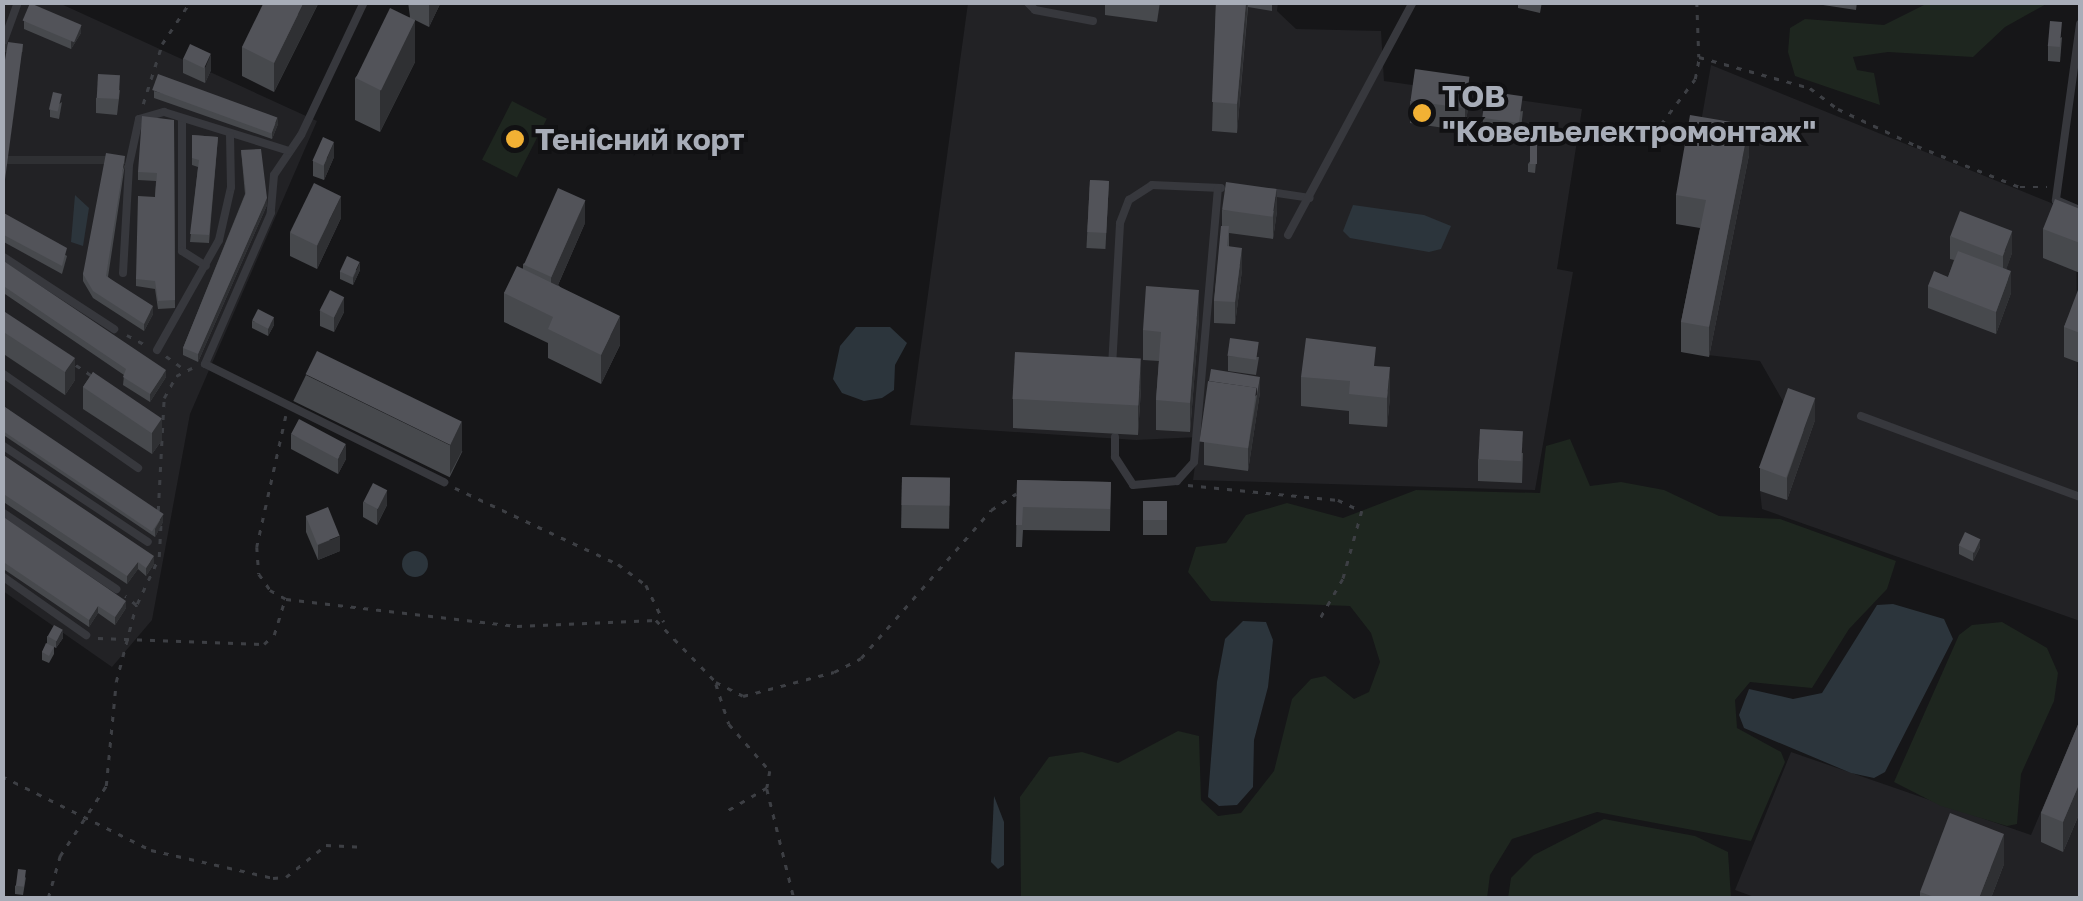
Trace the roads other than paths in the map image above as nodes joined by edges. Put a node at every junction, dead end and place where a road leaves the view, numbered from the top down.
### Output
1 (18, 2) edge
2 (364, 2) edge
3 (1027, 2) edge
4 (1413, 2) edge
5 (1093, 20) dead end
6 (2080, 24) edge
7 (4, 28) edge
8 (2, 46) edge
9 (182, 120) junction
10 (230, 135) junction
11 (289, 151) junction
12 (1218, 188) junction
13 (1233, 189) edge
14 (1264, 192) edge
15 (1310, 198) junction
16 (2080, 210) edge
17 (1288, 235) dead end
18 (2, 256) edge
19 (206, 266) junction
20 (123, 273) dead end
21 (114, 329) road end
22 (157, 350) road end
23 (1112, 368) edge
24 (2, 373) edge
25 (1860, 416) dead end
26 (1115, 437) dead end
27 (2, 446) edge
28 (138, 468) dead end
29 (444, 482) road end
30 (2080, 497) edge
31 (2, 512) edge
32 (148, 542) dead end
33 (2, 576) edge
34 (116, 589) edge
35 (86, 634) road end

1 - 7 lane
2 - 11 lane
3 - 5 lane
4 - 15 lane
6 - 16 lane
7 - 8 lane
9 - 10 lane
9 - 19 lane
9 - 20 lane
10 - 11 lane
10 - 19 lane
11 - 29 lane
12 - 13 lane
12 - 23 lane
12 - 26 lane
14 - 15 lane
15 - 17 lane
18 - 21 lane
19 - 22 lane
24 - 28 lane
25 - 30 lane
27 - 32 lane
31 - 34 lane
33 - 35 lane

